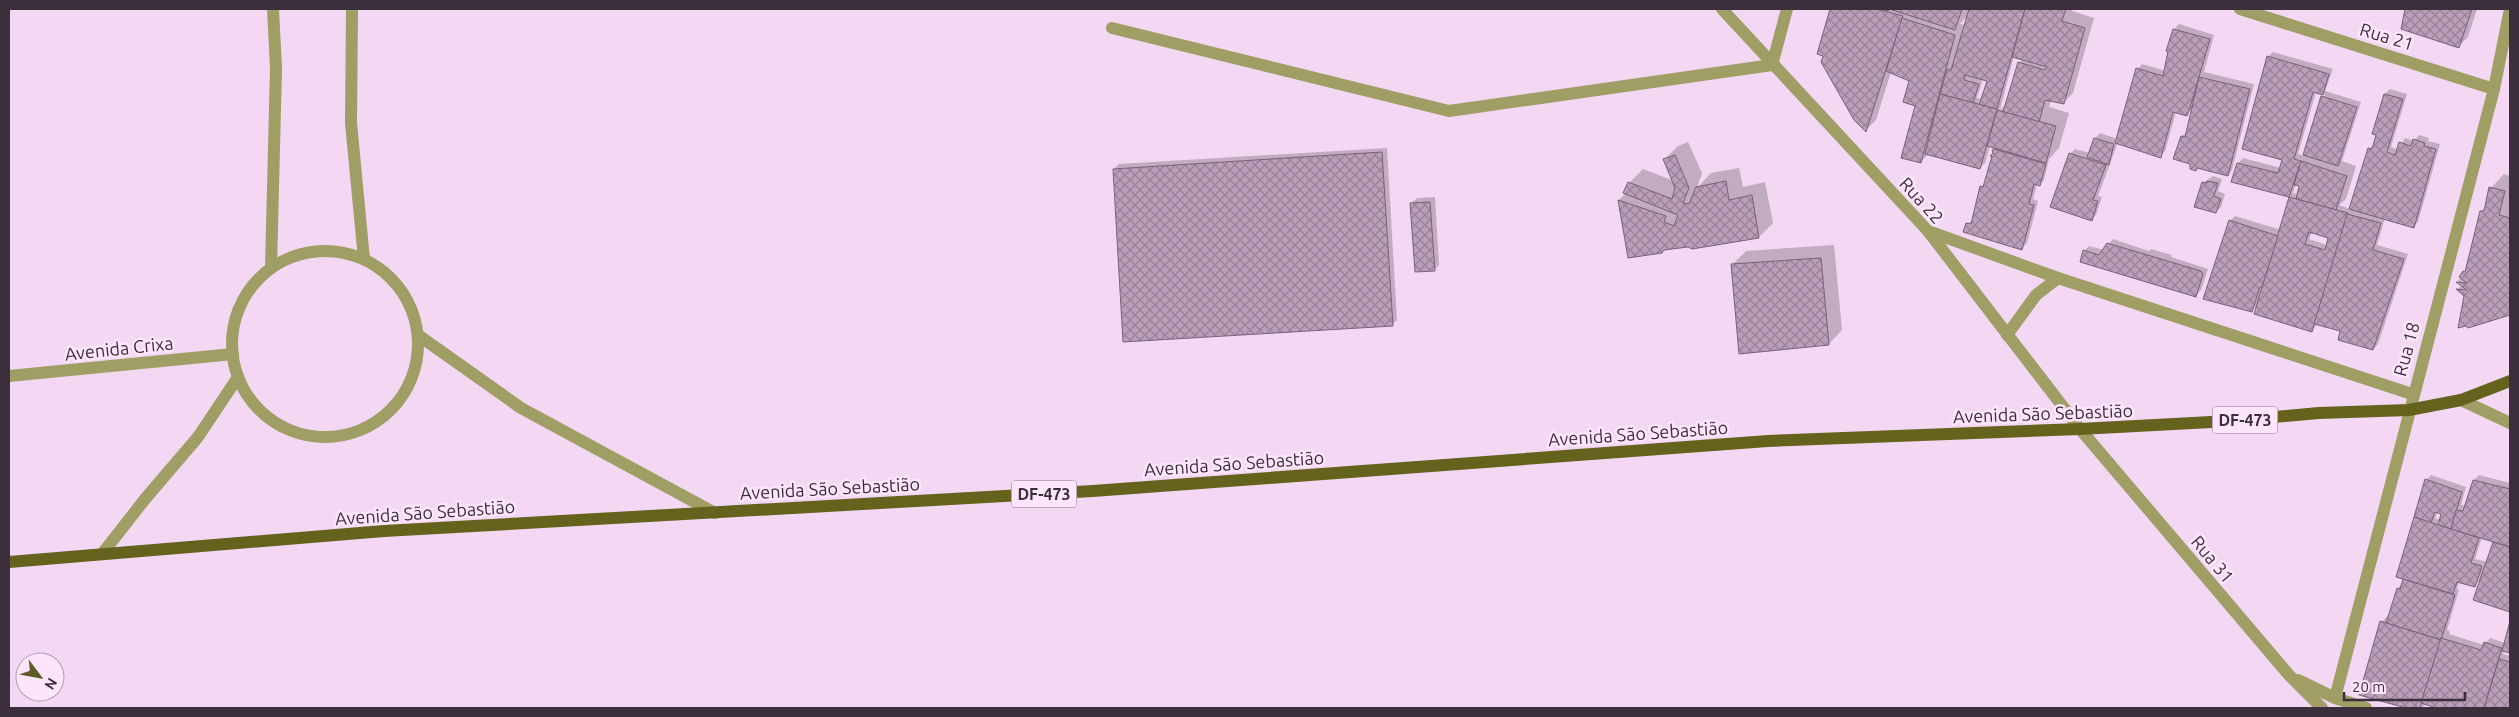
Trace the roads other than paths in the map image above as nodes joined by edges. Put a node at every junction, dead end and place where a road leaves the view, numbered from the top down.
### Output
1 (273, 9) edge
2 (352, 9) edge
3 (1722, 9) edge
4 (1787, 9) edge
5 (2240, 9) edge
6 (2510, 9) edge
7 (1112, 28) dead end
8 (1772, 65) junction
9 (2494, 88) junction
10 (1928, 232) junction
11 (364, 259) junction
12 (271, 268) junction
13 (2058, 278) junction
14 (418, 335) junction
15 (2007, 335) junction
16 (233, 354) junction
17 (9, 376) edge
18 (238, 377) junction
19 (2510, 381) edge
20 (2412, 394) junction
21 (2461, 400) junction
22 (2409, 410) junction
23 (2510, 423) edge
24 (2080, 430) junction
25 (715, 512) junction
26 (102, 554) junction
27 (9, 562) edge
28 (2289, 675) junction
29 (2335, 698) junction
30 (2322, 708) edge
31 (2366, 708) edge

1 - 12 street
2 - 11 street
3 - 8 street, Rua 22
4 - 8 street
5 - 9 street, Rua 21
6 - 9 street, Rua 18
7 - 8 street
8 - 10 street, Rua 22
9 - 20 street, Rua 18
10 - 13 street
10 - 15 street, Rua 22
11 - 12 street
11 - 14 street
12 - 16 street
13 - 15 street
13 - 20 street
14 - 18 street
14 - 25 street
15 - 24 street, Rua 22
16 - 17 street, Avenida Crixa
16 - 18 street
18 - 26 street
19 - 21 main road, Avenida São Sebastião / DF-473
20 - 22 street, Rua 18
21 - 22 main road, Avenida São Sebastião / DF-473
21 - 23 street
22 - 24 main road, Avenida São Sebastião / DF-473
22 - 29 street, Rua 18
24 - 25 main road, Avenida São Sebastião / DF-473
24 - 28 street, Rua 31
25 - 26 main road, Avenida São Sebastião / DF-473
26 - 27 main road, Avenida São Sebastião / DF-473
28 - 29 street
28 - 30 street, Rua 31
29 - 31 street

